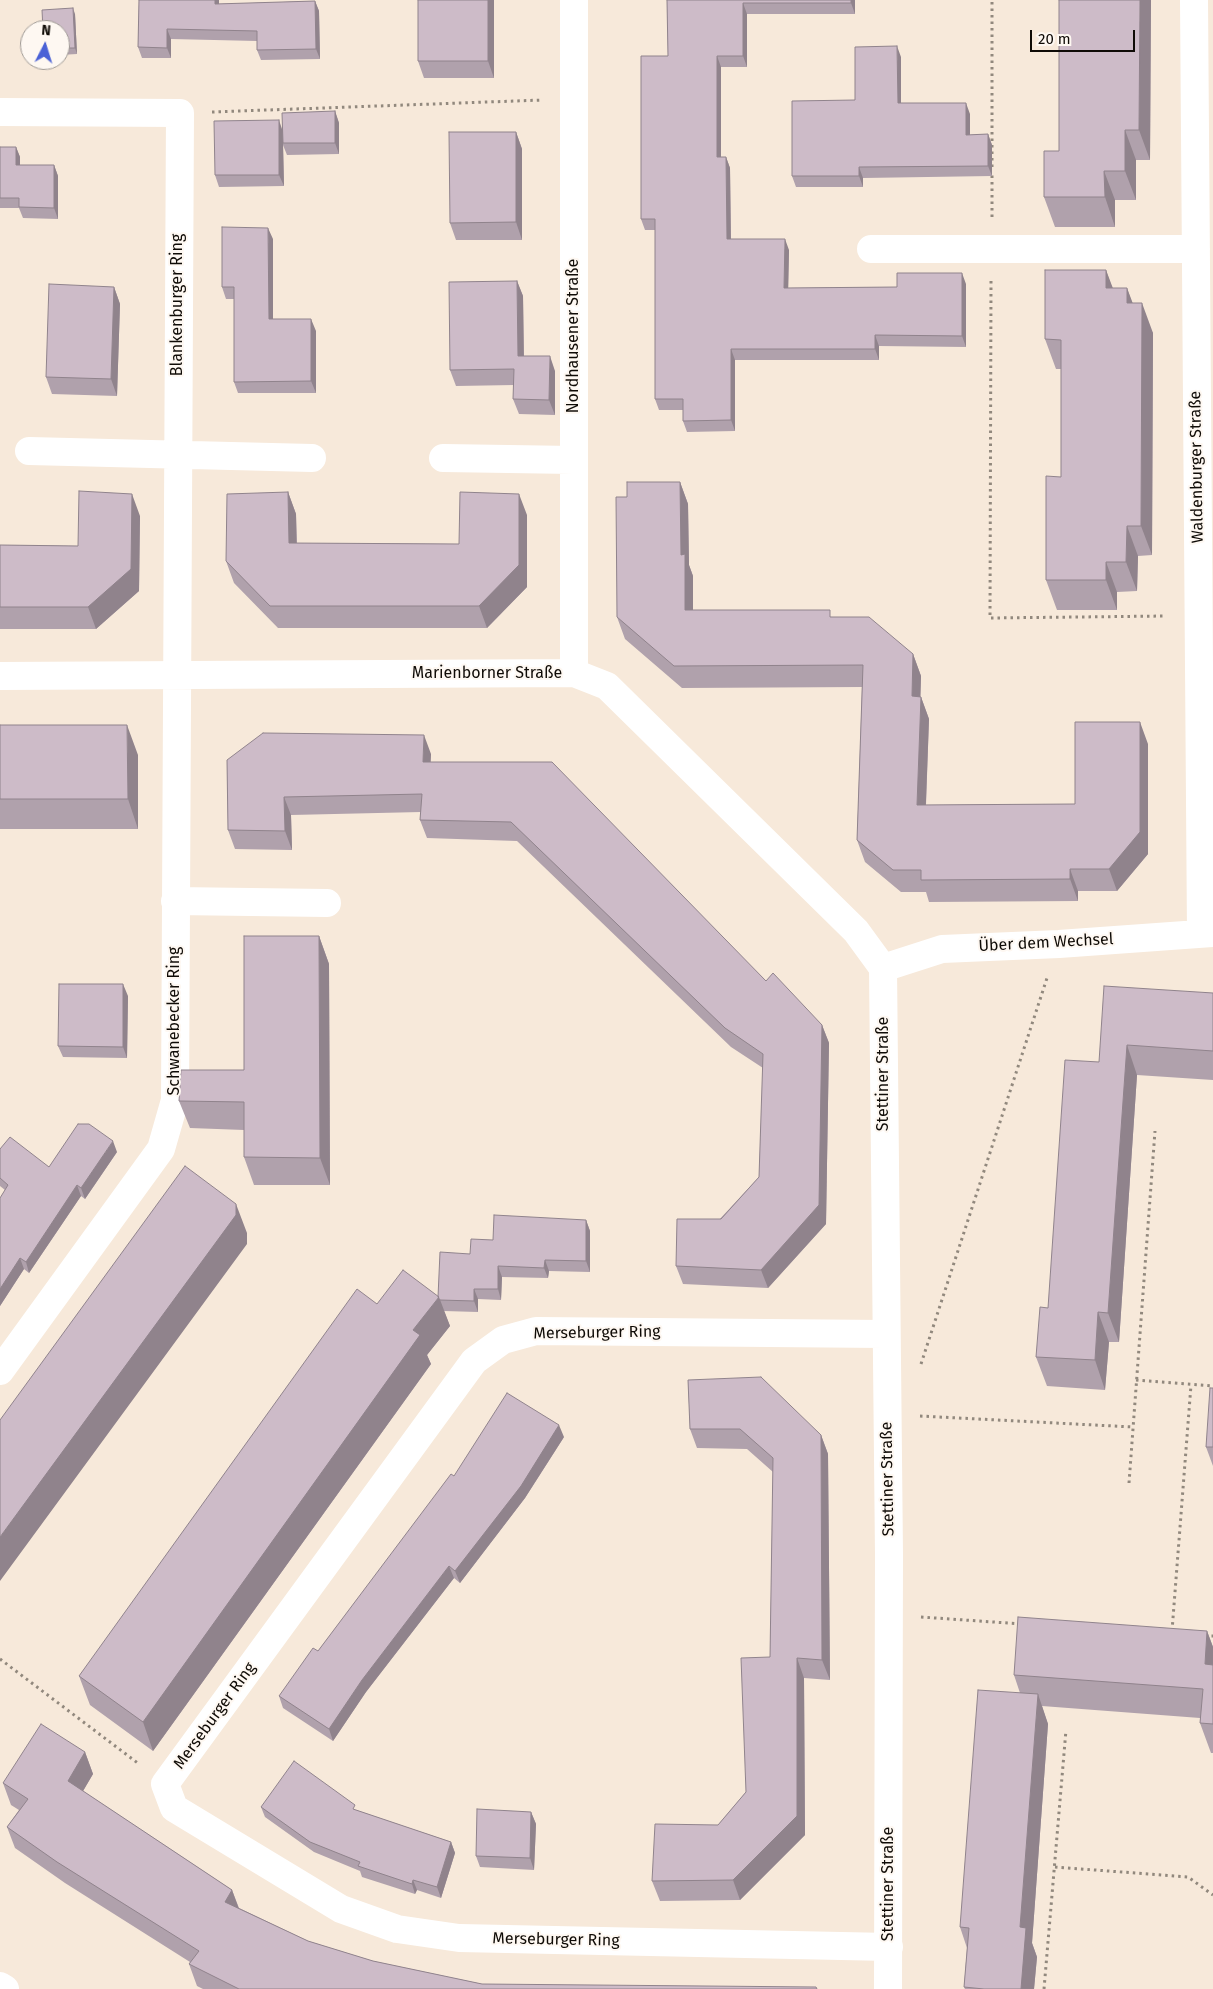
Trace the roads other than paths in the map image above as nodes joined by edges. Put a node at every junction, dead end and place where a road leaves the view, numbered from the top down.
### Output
1 (574, 0) edge
2 (1194, 0) edge
3 (0, 112) edge
4 (1196, 248) junction
5 (871, 249) dead end
6 (28, 451) dead end
7 (178, 454) junction
8 (312, 458) dead end
9 (444, 458) dead end
10 (574, 460) junction
11 (574, 673) junction
12 (0, 676) edge
13 (176, 676) junction
14 (176, 900) junction
15 (327, 903) dead end
16 (1207, 933) edge
17 (883, 968) junction
18 (885, 1334) junction
19 (0, 1371) edge
20 (889, 1947) junction
21 (0, 1986) edge
22 (5, 1989) edge
23 (888, 1989) edge

1 - 10 street, Nordhausener Straße
2 - 4 street, Waldenburger Straße
3 - 7 street, Blankenburger Ring
4 - 5 street
4 - 16 street, Waldenburger Straße
6 - 7 street
7 - 8 street
7 - 13 street, Blankenburger Ring
9 - 10 street
10 - 11 street, Nordhausener Straße
11 - 13 street, Marienborner Straße
11 - 17 street, Marienborner Straße
12 - 13 street, Marienborner Straße
13 - 14 street, Schwanebecker Ring
14 - 15 street
14 - 19 street, Schwanebecker Ring
16 - 17 street, Über dem Wechsel
17 - 18 street, Stettiner Straße
18 - 20 street, Stettiner Straße
18 - 20 street, Merseburger Ring
20 - 23 street, Stettiner Straße
21 - 22 street

